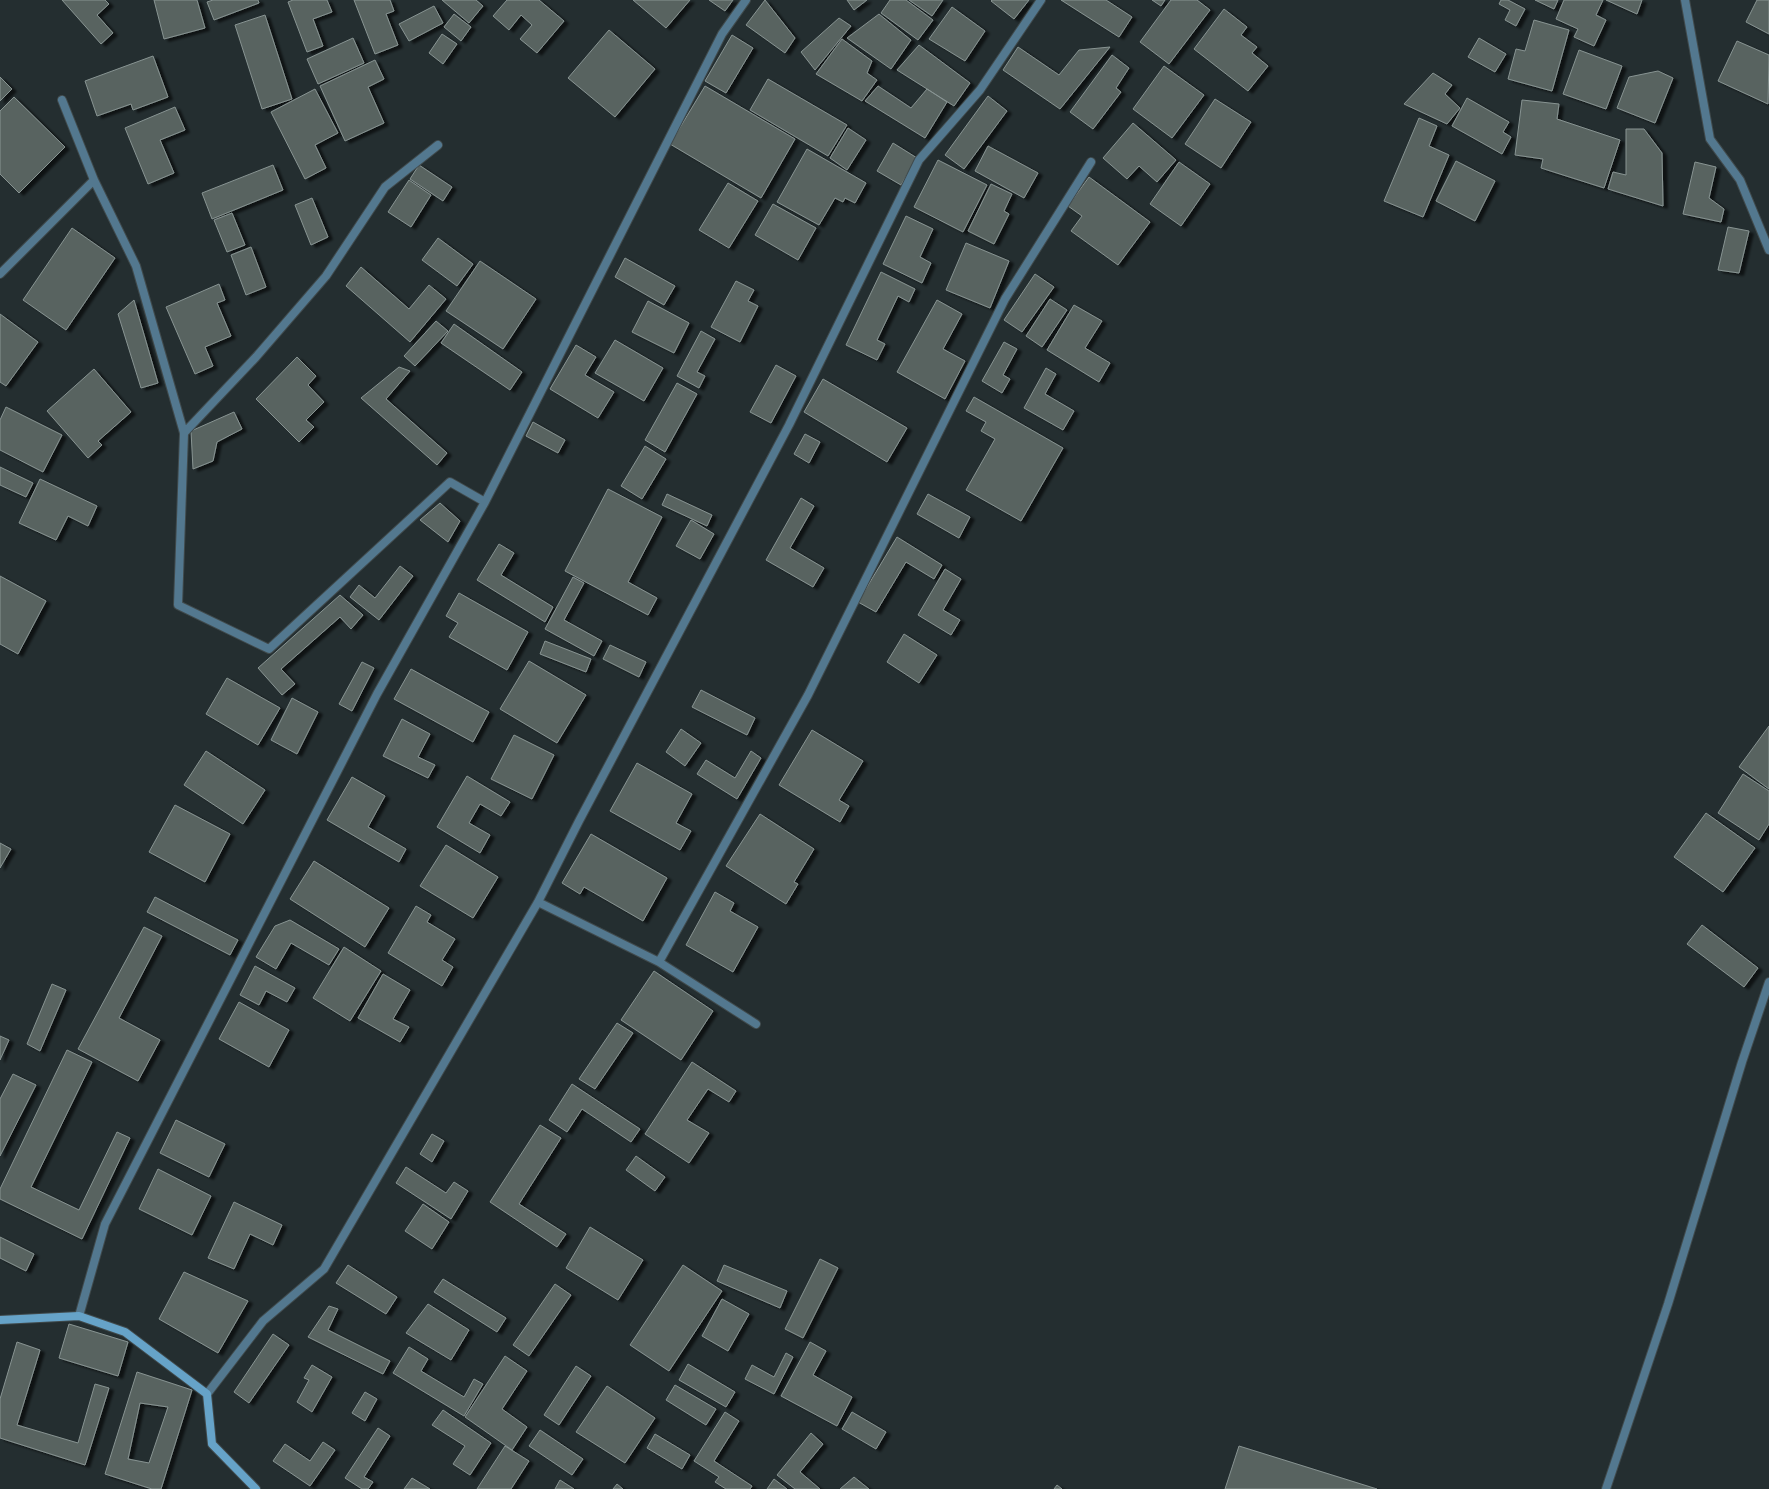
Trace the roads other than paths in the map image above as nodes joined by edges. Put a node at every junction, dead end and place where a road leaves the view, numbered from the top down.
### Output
1 (746, 0) edge
2 (1041, 0) edge
3 (1686, 0) edge
4 (62, 100) dead end
5 (438, 145) dead end
6 (1091, 162) dead end
7 (94, 180) junction
8 (1769, 250) edge
9 (0, 274) edge
10 (184, 433) junction
11 (485, 502) junction
12 (538, 902) junction
13 (659, 962) junction
14 (1769, 982) edge
15 (756, 1024) dead end
16 (79, 1316) junction
17 (0, 1320) edge
18 (207, 1394) junction
19 (256, 1489) edge
20 (1606, 1489) edge

1 - 11 street
2 - 12 street
3 - 8 street
4 - 7 street
5 - 10 street
6 - 13 street
7 - 9 street
7 - 10 street
10 - 11 street
11 - 16 street
12 - 13 street
12 - 18 street
13 - 15 street
14 - 20 street
16 - 17 main road
16 - 18 main road
18 - 19 main road

